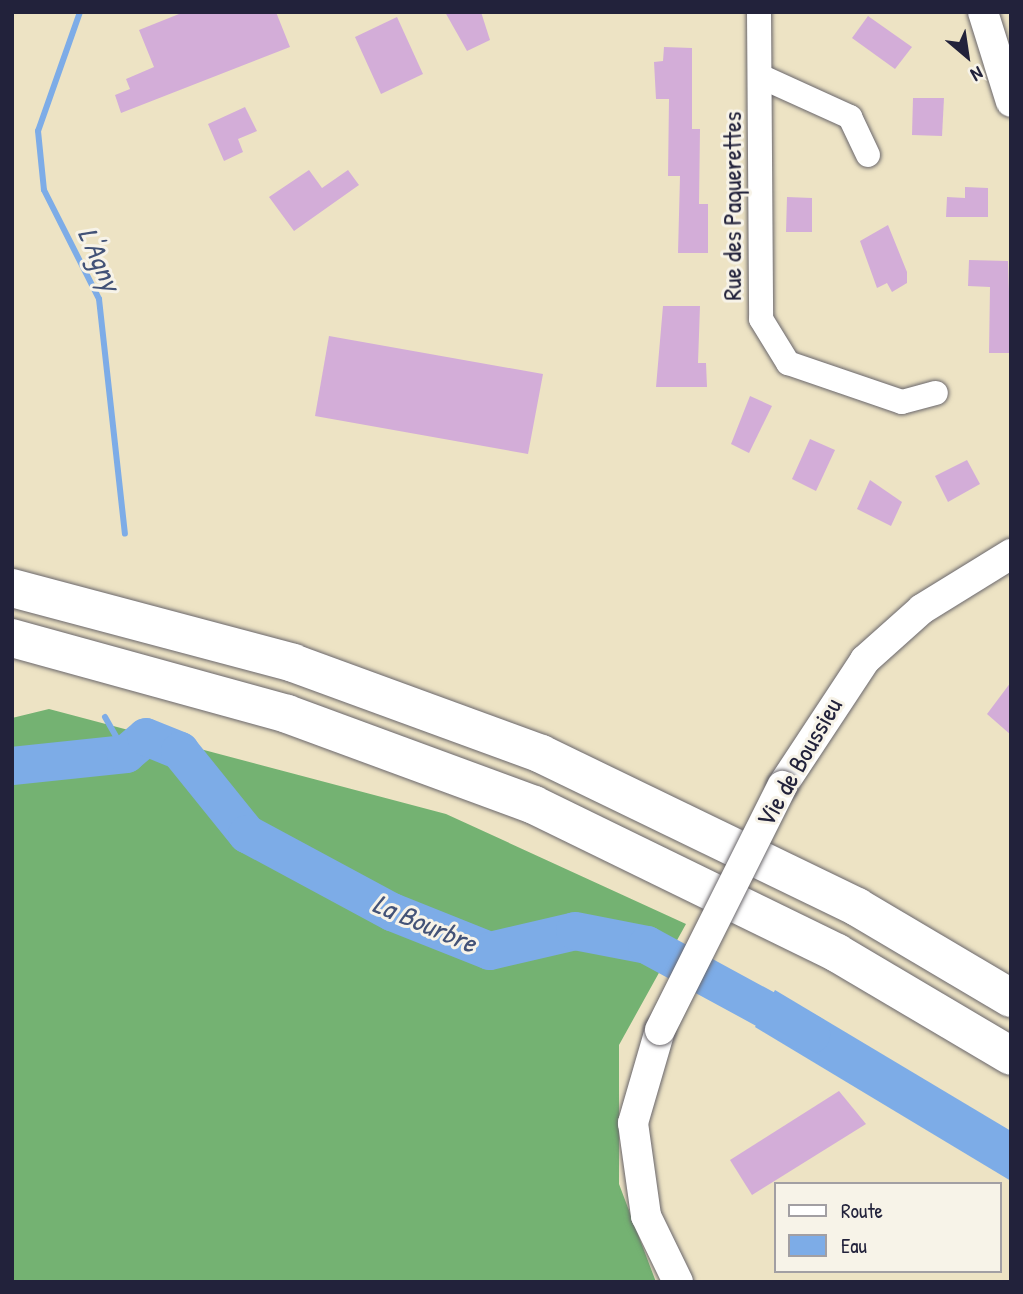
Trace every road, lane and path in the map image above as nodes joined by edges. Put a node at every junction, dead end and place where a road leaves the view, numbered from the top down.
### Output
1 (759, 12) edge
2 (984, 12) edge
3 (762, 77) junction
4 (1011, 102) edge
5 (868, 155) dead end
6 (936, 393) dead end
7 (1011, 554) edge
8 (12, 588) edge
9 (12, 638) edge
10 (1011, 998) edge
11 (1011, 1056) edge
12 (678, 1282) edge

1 - 3 street, Rue des Paquerettes
2 - 4 street
3 - 5 street
3 - 6 street, Rue des Paquerettes
7 - 12 street, Vie de Boussieu, bridge
8 - 10 highway
9 - 11 highway

